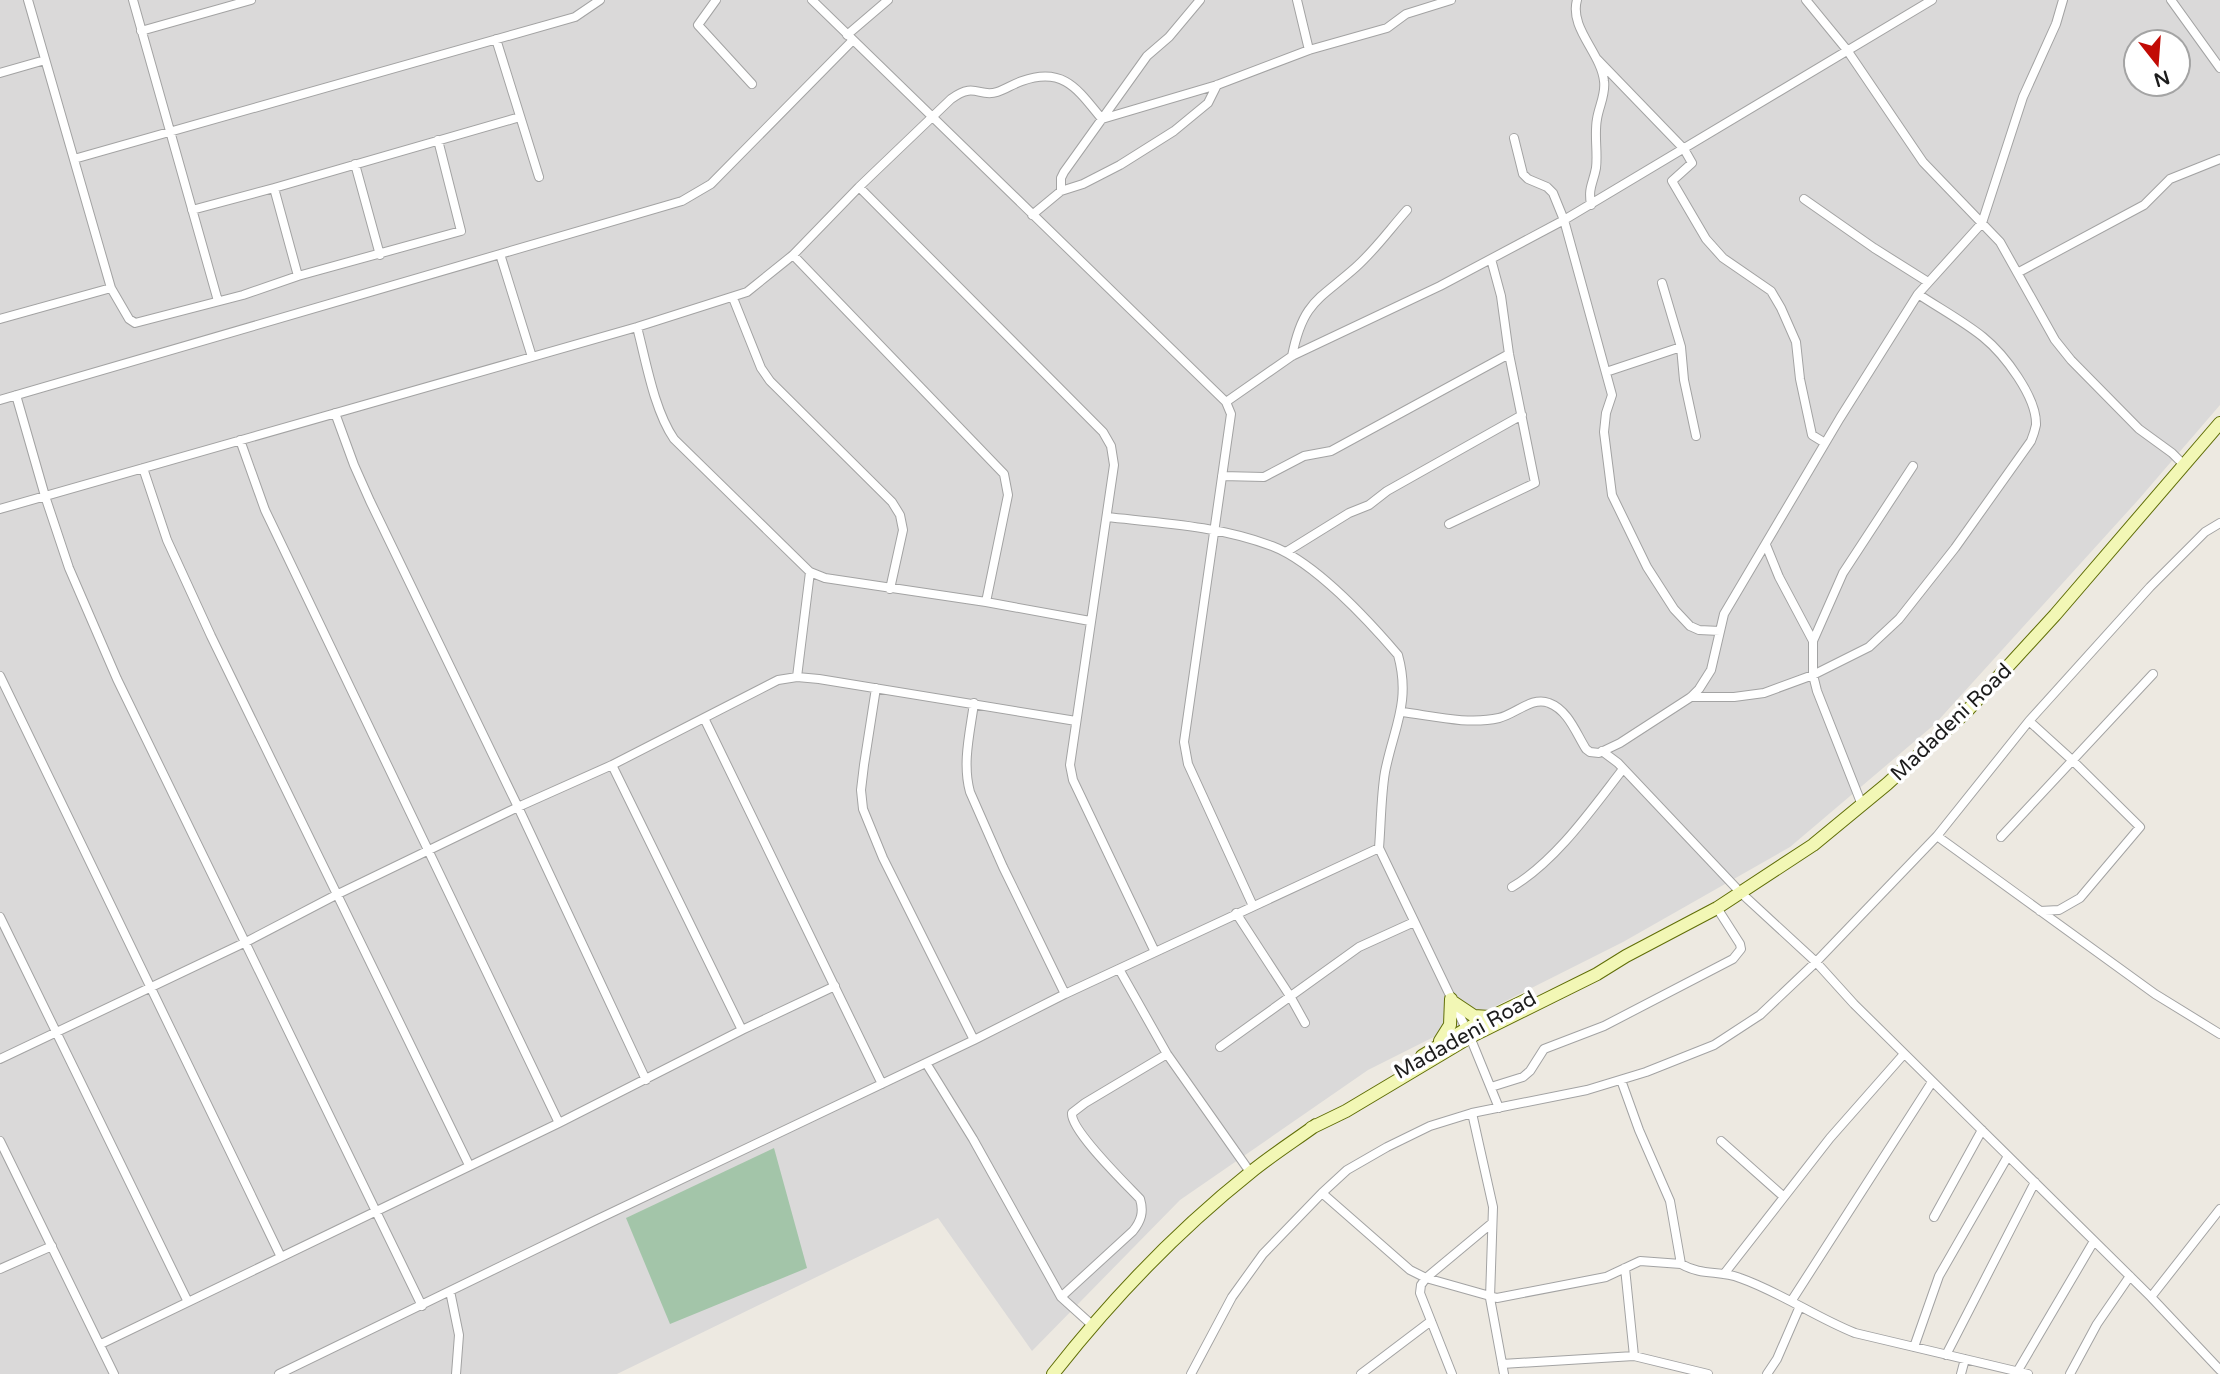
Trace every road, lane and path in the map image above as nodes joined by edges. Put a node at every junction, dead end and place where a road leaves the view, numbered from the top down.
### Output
1 (28, 0) edge
2 (133, 0) edge
3 (251, 0) edge
4 (600, 0) edge
5 (716, 0) edge
6 (812, 0) edge
7 (888, 0) edge
8 (1199, 0) edge
9 (1297, 0) edge
10 (1451, 0) edge
11 (1570, 0) edge
12 (1806, 0) edge
13 (1932, 0) edge
14 (2063, 0) edge
15 (2171, 0) edge
16 (877, 4) edge
17 (1576, 4) edge
18 (141, 31) junction
19 (850, 38) junction
20 (496, 39) junction
21 (1309, 50) junction
22 (1847, 50) junction
23 (45, 60) junction
24 (1597, 60) junction
25 (2220, 68) edge
26 (0, 73) edge
27 (752, 84) dead end
28 (1217, 85) junction
29 (520, 117) junction
30 (932, 118) junction
31 (1102, 119) junction
32 (171, 130) junction
33 (1514, 138) dead end
34 (438, 141) junction
35 (1684, 149) junction
36 (75, 159) junction
37 (2220, 159) edge
38 (355, 164) junction
39 (539, 177) dead end
40 (859, 187) junction
41 (274, 188) junction
42 (1060, 191) junction
43 (1804, 199) dead end
44 (1591, 205) junction
45 (192, 210) junction
46 (1407, 210) dead end
47 (1032, 215) junction
48 (1564, 220) junction
49 (1982, 223) junction
50 (500, 254) junction
51 (380, 255) junction
52 (793, 256) junction
53 (1491, 259) junction
54 (2019, 272) junction
55 (298, 276) junction
56 (1928, 282) junction
57 (1662, 283) dead end
58 (111, 288) junction
59 (1918, 294) junction
60 (733, 298) junction
61 (218, 301) junction
62 (0, 319) edge
63 (637, 327) junction
64 (1681, 347) junction
65 (1509, 354) junction
66 (1292, 356) junction
67 (532, 357) junction
68 (1606, 372) junction
69 (16, 395) junction
70 (0, 400) edge
71 (1226, 402) junction
72 (335, 413) junction
73 (1522, 415) junction
74 (2220, 423) edge
75 (1696, 436) dead end
76 (240, 440) junction
77 (1825, 443) junction
78 (1913, 466) dead end
79 (2184, 466) junction
80 (143, 468) junction
81 (1222, 476) junction
82 (45, 496) junction
83 (0, 509) edge
84 (1107, 517) junction
85 (2220, 523) edge
86 (1449, 524) dead end
87 (1215, 530) junction
88 (1766, 545) junction
89 (1286, 552) junction
90 (810, 572) junction
91 (890, 589) junction
92 (986, 602) junction
93 (1090, 621) junction
94 (1720, 631) junction
95 (1813, 641) junction
96 (2153, 674) dead end
97 (1813, 675) junction
98 (0, 676) edge
99 (797, 677) junction
100 (876, 688) junction
101 (1691, 697) junction
102 (974, 703) junction
103 (1402, 712) junction
104 (704, 718) junction
105 (1076, 721) junction
106 (2029, 721) junction
107 (1602, 751) junction
108 (2073, 760) junction
109 (612, 765) junction
110 (1623, 769) junction
111 (1862, 805) junction
112 (518, 807) junction
113 (1937, 836) junction
114 (2001, 837) dead end
115 (1379, 848) junction
116 (428, 851) junction
117 (1512, 887) dead end
118 (1740, 892) junction
119 (336, 895) junction
120 (1253, 905) junction
121 (1717, 908) junction
122 (2040, 911) junction
123 (1236, 913) junction
124 (0, 917) edge
125 (1414, 922) junction
126 (246, 942) junction
127 (1155, 952) junction
128 (1626, 956) junction
129 (1816, 962) junction
130 (1119, 969) junction
131 (835, 986) junction
132 (149, 987) junction
133 (1065, 994) junction
134 (1290, 996) junction
135 (1452, 1001) junction
136 (1491, 1017) junction
137 (1305, 1023) dead end
138 (742, 1030) junction
139 (56, 1032) junction
140 (1468, 1033) junction
141 (2220, 1034) edge
142 (974, 1040) junction
143 (1220, 1047) dead end
144 (1430, 1051) junction
145 (1167, 1054) junction
146 (1904, 1054) junction
147 (0, 1059) edge
148 (926, 1063) junction
149 (646, 1080) junction
150 (1621, 1080) junction
151 (1933, 1082) junction
152 (882, 1084) junction
153 (1491, 1087) junction
154 (1499, 1108) junction
155 (1472, 1113) junction
156 (559, 1123) junction
157 (1311, 1128) junction
158 (1982, 1130) junction
159 (0, 1141) edge
160 (1721, 1141) dead end
161 (2008, 1156) junction
162 (469, 1165) junction
163 (1250, 1172) junction
164 (2035, 1182) junction
165 (1322, 1192) junction
166 (1784, 1197) junction
167 (2220, 1209) edge
168 (375, 1212) junction
169 (1934, 1216) dead end
170 (1492, 1223) junction
171 (2094, 1241) junction
172 (52, 1245) junction
173 (281, 1256) junction
174 (1681, 1264) junction
175 (1625, 1268) junction
176 (0, 1269) edge
177 (1724, 1274) junction
178 (2130, 1276) junction
179 (1426, 1278) junction
180 (450, 1291) junction
181 (1061, 1297) junction
182 (2151, 1297) junction
183 (1490, 1298) junction
184 (1792, 1300) junction
185 (188, 1302) junction
186 (422, 1306) junction
187 (1800, 1306) junction
188 (1430, 1321) junction
189 (1092, 1325) junction
190 (101, 1344) junction
191 (1914, 1347) junction
192 (1947, 1355) junction
193 (1634, 1356) junction
194 (1965, 1359) junction
195 (1503, 1369) edge
196 (2220, 1370) edge
197 (2017, 1372) junction
198 (114, 1374) edge
199 (279, 1374) edge
200 (456, 1374) edge
201 (1053, 1374) edge
202 (1191, 1374) edge
203 (1361, 1374) edge
204 (1452, 1374) edge
205 (1708, 1374) edge
206 (1767, 1374) edge
207 (1961, 1374) edge
208 (2028, 1374) edge
209 (2070, 1374) edge

1 - 23 street
2 - 18 street
3 - 18 street
4 - 20 street
5 - 27 street
6 - 19 street
7 - 16 street
8 - 31 street
9 - 21 street
10 - 21 street
11 - 17 street
12 - 22 street
13 - 22 street
14 - 49 street
15 - 25 street
16 - 19 street
17 - 24 street
18 - 32 street
19 - 30 street
19 - 50 street
20 - 29 street
20 - 32 street
21 - 28 street
22 - 35 street
22 - 49 street
23 - 26 street
23 - 36 street
24 - 35 street
24 - 44 street
28 - 31 street
28 - 42 street
29 - 34 street
29 - 39 street
30 - 31 street
30 - 40 street
30 - 47 street
31 - 42 street
32 - 36 street
32 - 45 street
33 - 48 street
34 - 38 street
34 - 51 street
35 - 44 street
35 - 77 street
36 - 58 street
37 - 54 street
38 - 41 street
38 - 51 street
40 - 52 street
40 - 84 street
41 - 45 street
41 - 55 street
42 - 47 street
43 - 56 street
44 - 48 street
45 - 61 street
46 - 66 street
47 - 71 street
48 - 53 street
48 - 68 street
49 - 54 street
49 - 56 street
50 - 67 street
50 - 69 street
51 - 55 street
52 - 60 street
52 - 92 street
53 - 65 street
53 - 66 street
54 - 79 street
55 - 61 street
56 - 59 street
57 - 64 street
58 - 61 street
58 - 62 street
59 - 77 street
59 - 97 street
60 - 63 street
60 - 91 street
63 - 67 street
63 - 90 street
64 - 68 street
64 - 75 street
65 - 73 street
65 - 81 street
66 - 71 street
67 - 72 street
68 - 94 street
69 - 70 street
69 - 82 street
71 - 81 street
72 - 76 street
72 - 112 street
73 - 86 street
73 - 89 street
74 - 79 street, Madadeni Road
76 - 80 street
76 - 116 street
77 - 88 street
78 - 95 street
79 - 111 street, Madadeni Road
80 - 82 street
80 - 119 street
81 - 87 street
82 - 83 street
82 - 126 street
84 - 87 street
84 - 93 street
85 - 106 street
87 - 89 street
87 - 120 street
88 - 94 street
88 - 95 street
89 - 103 street
90 - 91 street
90 - 99 street
91 - 92 street
92 - 93 street
93 - 105 street
94 - 101 street
95 - 97 street
96 - 108 street
97 - 101 street
97 - 111 street
98 - 132 street
99 - 100 street
99 - 104 street
100 - 102 street
100 - 142 street
101 - 107 street
102 - 105 street
102 - 133 street
103 - 107 street
103 - 115 street
104 - 109 street
104 - 131 street
105 - 127 street
106 - 108 street
106 - 113 street
107 - 110 street
108 - 114 street
108 - 122 street
109 - 112 street
109 - 138 street
110 - 117 street
110 - 118 street
111 - 118 street, Madadeni Road
112 - 116 street
112 - 149 street
113 - 122 street
113 - 129 street
115 - 120 street
115 - 125 street
116 - 119 street
116 - 156 street
118 - 121 street, Madadeni Road
118 - 129 street
119 - 126 street
119 - 162 street
120 - 123 street
121 - 128 street, Madadeni Road
121 - 153 street
122 - 141 street
123 - 127 street
123 - 134 street
124 - 139 street
125 - 134 street
125 - 135 street
126 - 132 street
126 - 168 street
127 - 130 street
128 - 136 street, Madadeni Road
128 - 140 street, Madadeni Road
129 - 146 street
129 - 150 street
130 - 133 street
130 - 145 street
131 - 138 street
131 - 152 street
132 - 139 street
132 - 173 street
133 - 142 street
134 - 137 street
134 - 143 street
135 - 136 street
135 - 140 street
135 - 144 street
136 - 140 street, Madadeni Road
138 - 149 street
139 - 147 street
139 - 185 street
140 - 144 street, Madadeni Road
140 - 153 street
140 - 157 street, Madadeni Road
142 - 148 street
144 - 157 street, Madadeni Road
145 - 163 street
145 - 181 street
146 - 151 street
146 - 166 street
148 - 152 street
148 - 181 street
149 - 156 street
150 - 154 street
150 - 174 street
151 - 158 street
151 - 184 street
152 - 180 street
153 - 154 street
154 - 155 street
155 - 165 street
155 - 170 street
156 - 162 street
157 - 163 street, Madadeni Road
158 - 161 street
158 - 169 street
159 - 172 street
160 - 166 street
161 - 164 street
161 - 191 street
162 - 168 street
163 - 189 street, Madadeni Road
164 - 171 street
164 - 192 street
165 - 179 street
165 - 202 street
166 - 177 street
167 - 182 street
168 - 173 street
168 - 186 street
170 - 179 street
170 - 183 street
171 - 178 street
171 - 197 street
172 - 176 street
172 - 190 street
173 - 185 street
174 - 175 street
174 - 177 street
175 - 183 street
175 - 193 street
177 - 184 street
178 - 182 street
178 - 209 street
179 - 183 street
179 - 188 street
180 - 186 street
180 - 200 street
181 - 189 street
182 - 196 street
183 - 195 street
184 - 187 street
185 - 190 street
186 - 199 street
187 - 191 street
187 - 206 street
188 - 203 street
188 - 204 street
189 - 201 street, Madadeni Road
190 - 198 street
191 - 192 street
192 - 194 street
193 - 195 street
193 - 205 street
194 - 197 street
194 - 207 street
197 - 208 street

